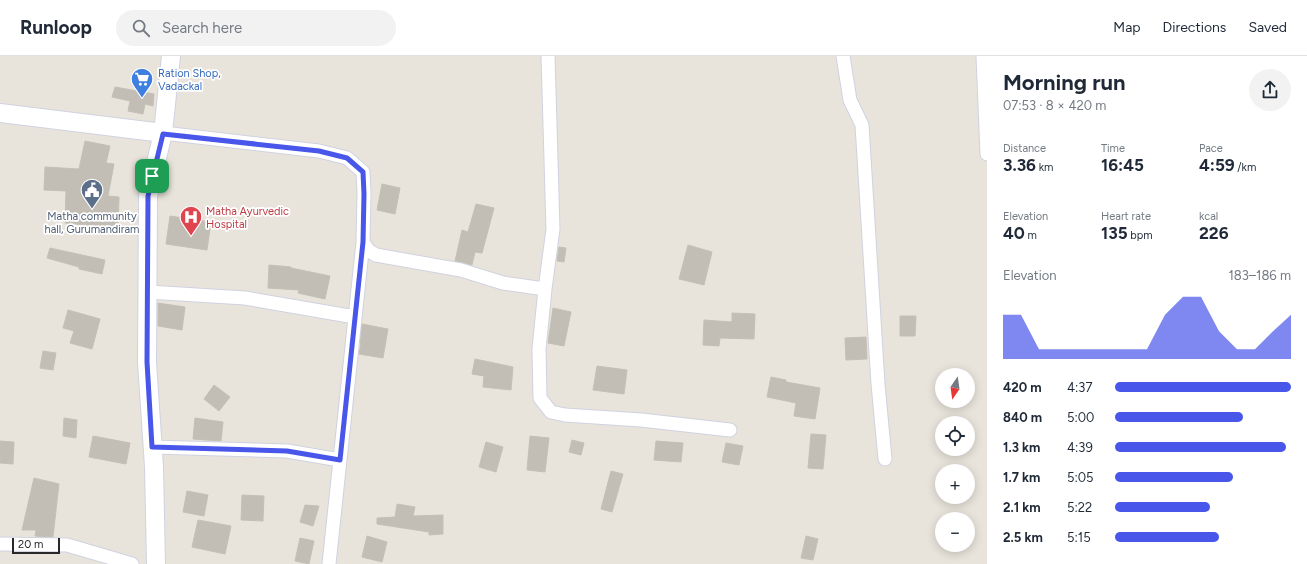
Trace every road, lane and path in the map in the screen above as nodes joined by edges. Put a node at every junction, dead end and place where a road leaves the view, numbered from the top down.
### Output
1 (172, 56) edge
2 (548, 56) edge
3 (843, 56) edge
4 (983, 56) edge
5 (0, 113) edge
6 (163, 134) junction
7 (987, 154) edge
8 (363, 242) junction
9 (545, 289) junction
10 (148, 292) junction
11 (355, 317) junction
12 (730, 430) dead end
13 (152, 447) junction
14 (885, 459) dead end
15 (340, 460) junction
16 (0, 544) edge
17 (132, 564) edge
18 (156, 564) edge
19 (329, 564) edge

1 - 6 street
2 - 9 street
3 - 14 street
4 - 7 street
5 - 6 street
6 - 8 street
6 - 10 street
8 - 9 street
8 - 11 street
9 - 12 street
10 - 11 street
10 - 13 street
11 - 15 street
13 - 15 street
13 - 18 street
15 - 19 street
16 - 17 street

